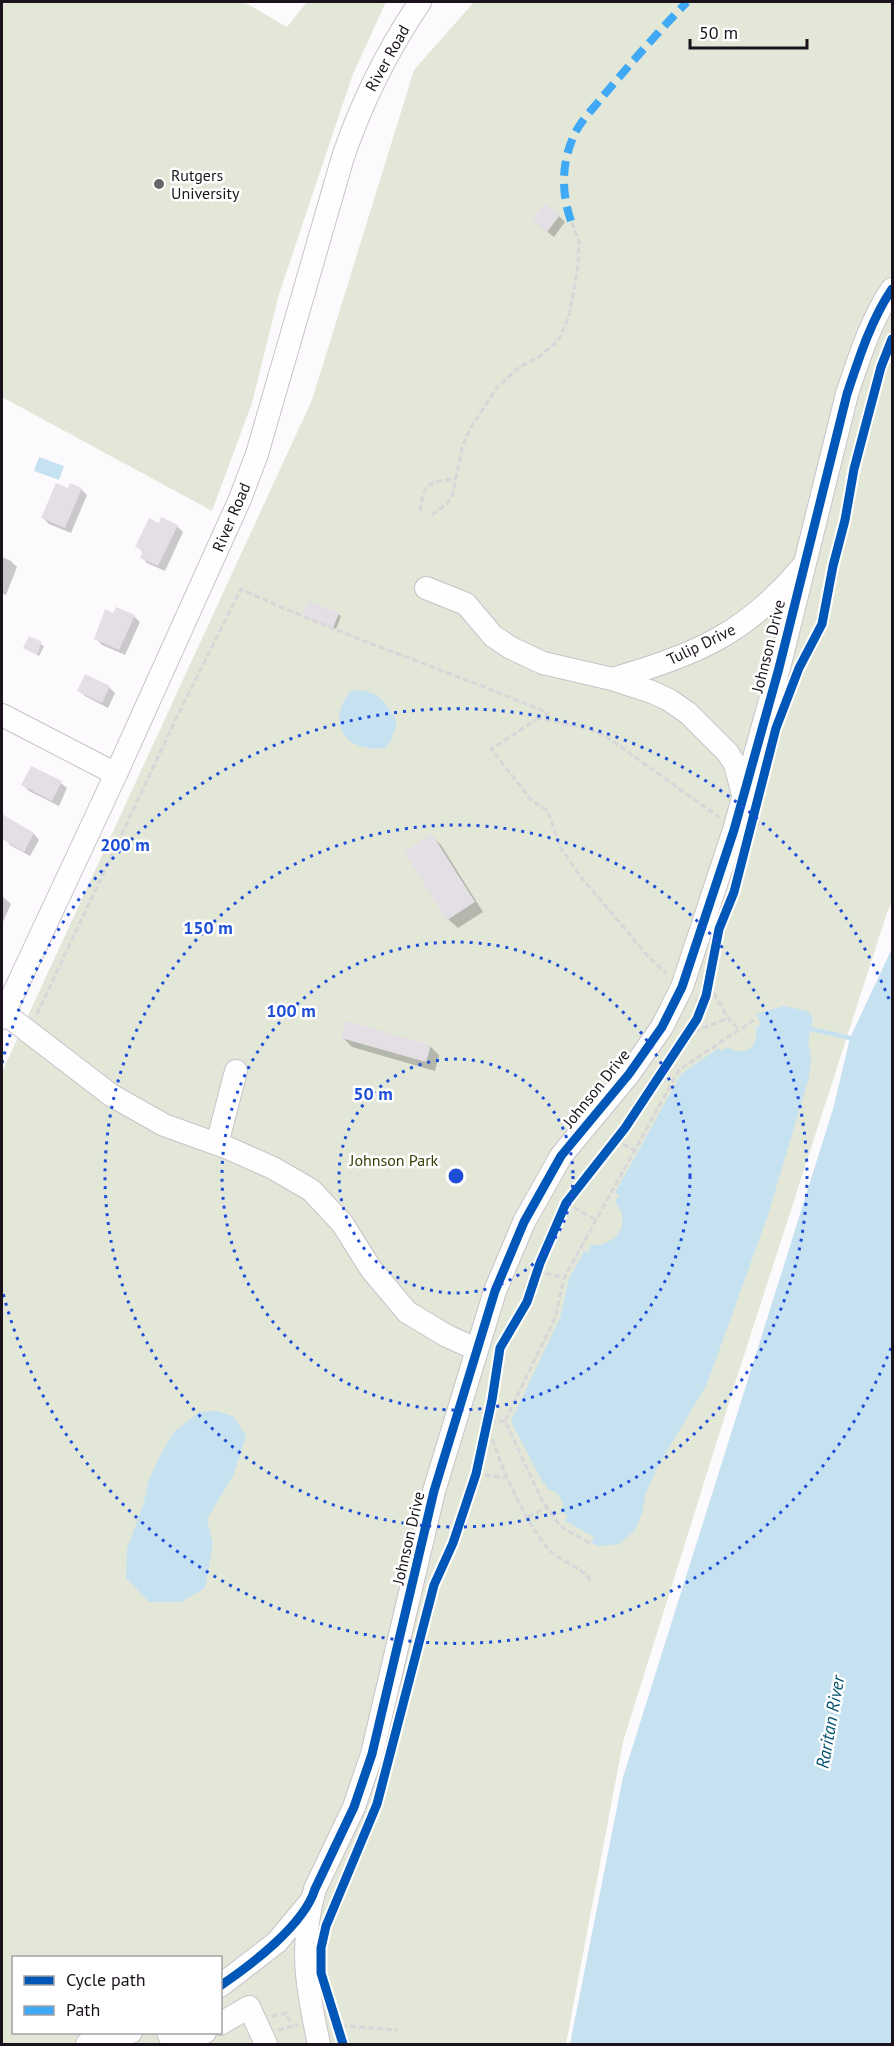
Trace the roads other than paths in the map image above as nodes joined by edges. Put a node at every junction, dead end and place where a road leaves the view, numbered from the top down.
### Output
1 (420, 2) edge
2 (892, 289) edge
3 (804, 564) junction
4 (426, 588) dead end
5 (612, 678) junction
6 (2, 715) edge
7 (116, 774) junction
8 (743, 796) junction
9 (3, 1016) edge
10 (236, 1071) dead end
11 (218, 1144) junction
12 (476, 1350) junction
13 (311, 1901) junction
14 (228, 1981) edge
15 (249, 2007) junction
16 (222, 2023) edge
17 (328, 2032) edge
18 (124, 2034) edge
19 (202, 2034) edge
20 (265, 2041) edge
21 (87, 2044) edge
22 (184, 2044) edge

1 - 7 street, River Road
2 - 3 street, Johnson Drive
3 - 5 street, Tulip Drive
3 - 8 street, Johnson Drive
4 - 5 street, Tulip Drive
5 - 8 street, Tulip Drive
6 - 7 street
7 - 9 street, River Road
8 - 12 street, Johnson Drive
9 - 11 street
10 - 11 street
11 - 12 street
12 - 13 street, Johnson Drive
13 - 14 street
13 - 17 street, Johnson Drive
14 - 15 street
15 - 16 street
15 - 20 street
18 - 21 street
19 - 22 street

